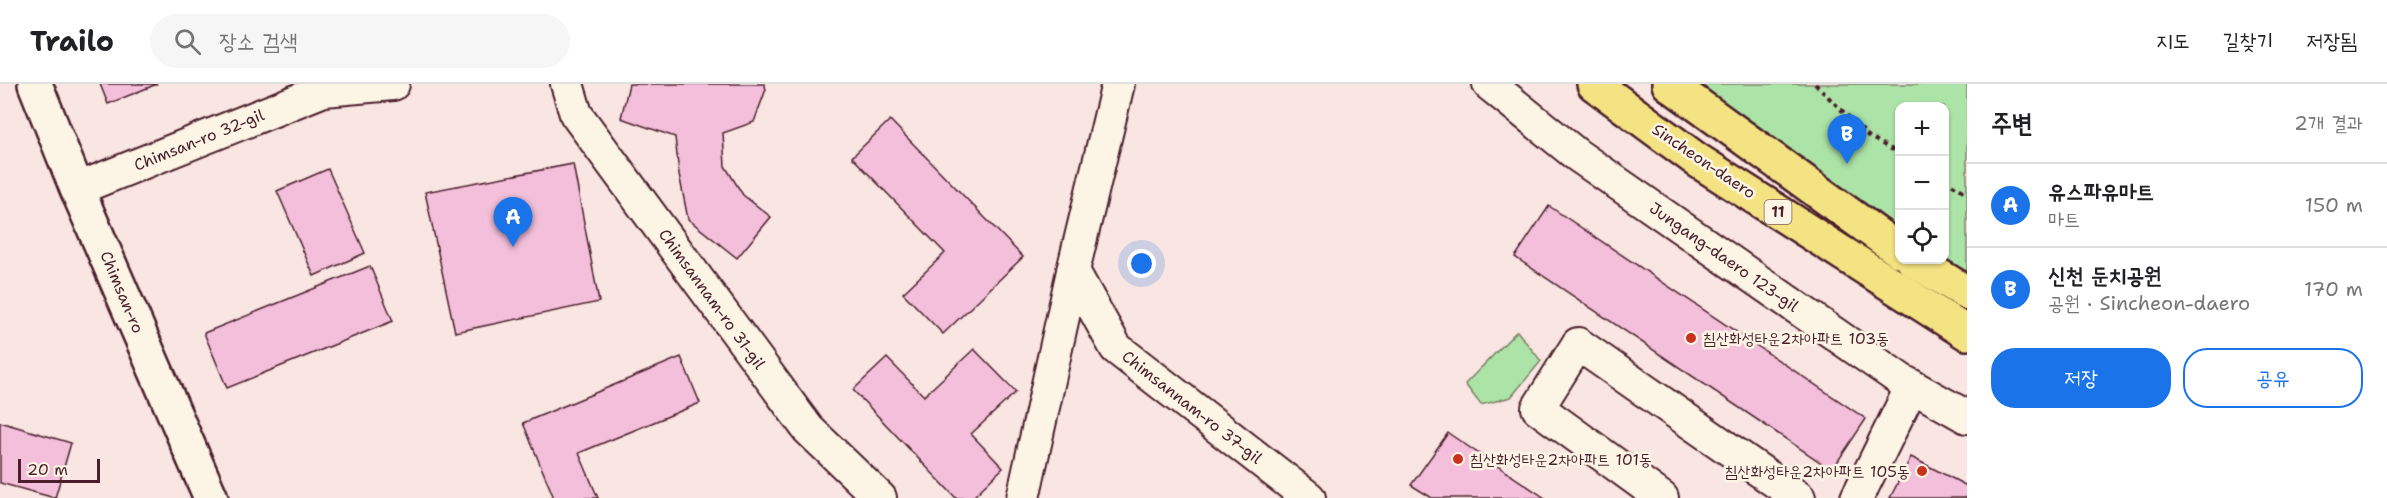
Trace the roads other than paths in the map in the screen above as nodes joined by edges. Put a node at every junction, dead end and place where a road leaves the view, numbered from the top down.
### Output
1 (35, 84) edge
2 (393, 84) edge
3 (567, 84) edge
4 (1118, 84) edge
5 (1489, 84) edge
6 (1594, 84) edge
7 (1669, 84) edge
8 (77, 189) junction
9 (1895, 246) edge
10 (1921, 264) edge
11 (1927, 264) edge
12 (1073, 271) junction
13 (1967, 279) edge
14 (1967, 293) edge
15 (1967, 333) edge
16 (1912, 386) junction
17 (1967, 417) edge
18 (1790, 495) edge
19 (212, 498) edge
20 (880, 498) edge
21 (1023, 498) edge
22 (1310, 498) edge
23 (1662, 498) edge
24 (1857, 498) edge

1 - 8 main road, Chimsan-ro
2 - 8 street, Chimsan-ro 32-gil
3 - 20 street, Chimsannam-ro 31-gil
4 - 12 street
5 - 16 street, Jungang-daero 123-gil
6 - 15 highway, Sincheon-daero / 11
7 - 9 highway, 11
8 - 19 main road, Chimsan-ro
10 - 14 highway, 11
11 - 13 highway
12 - 21 street
12 - 22 street, Chimsannam-ro 37-gil
16 - 17 street, Jungang-daero 123-gil
16 - 24 street
18 - 23 street

